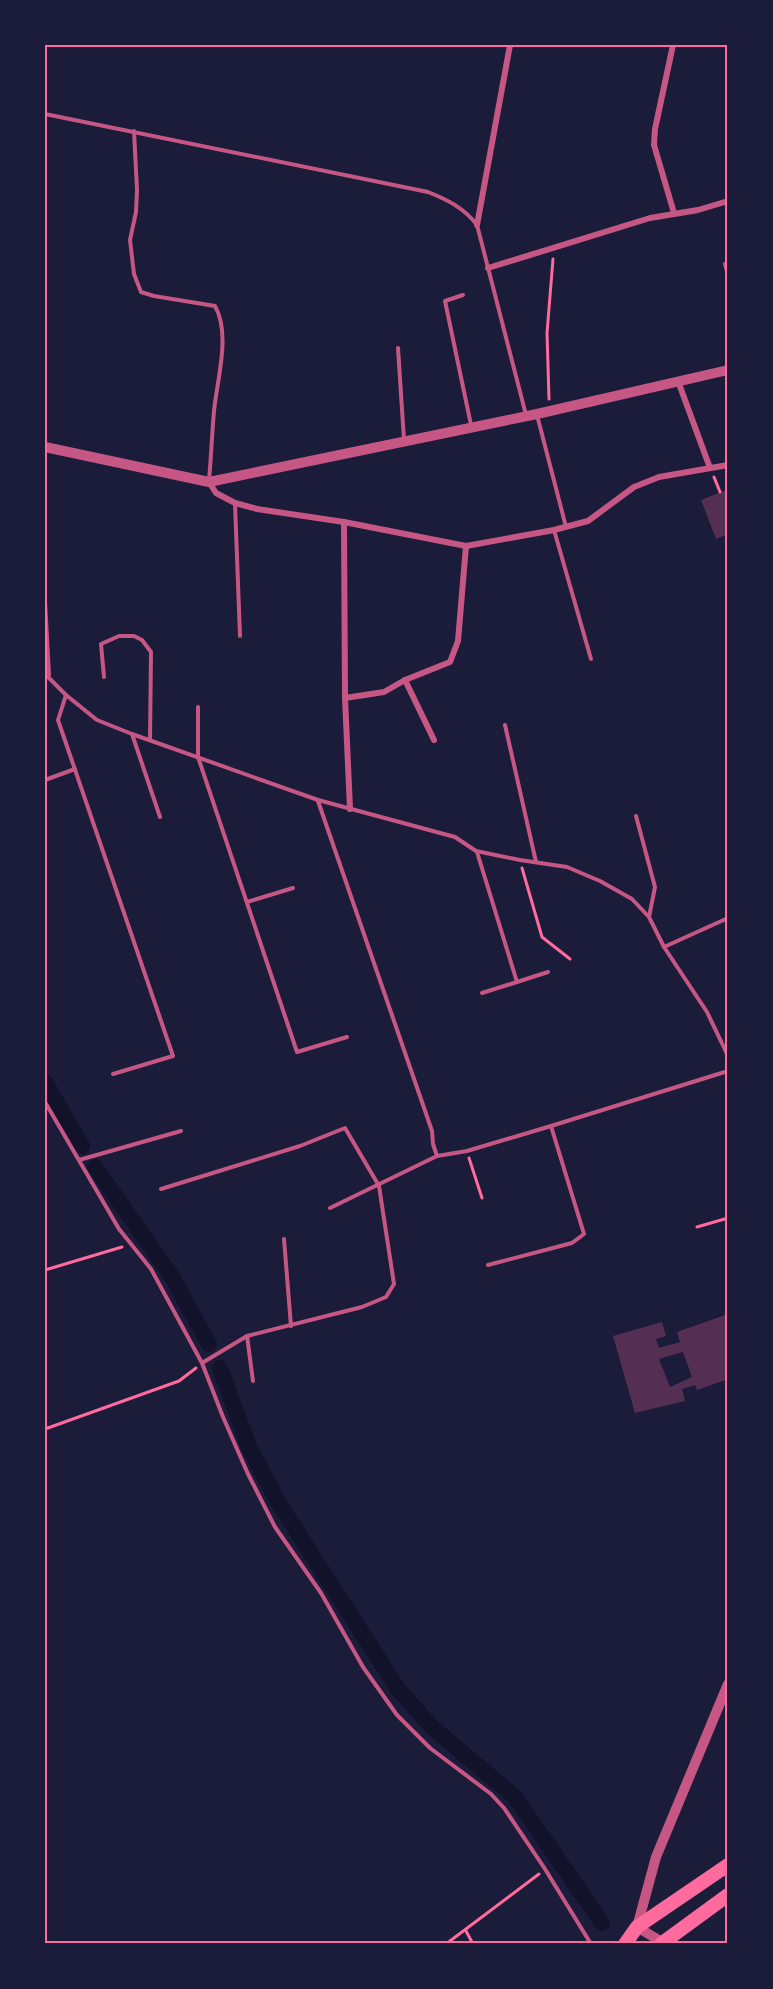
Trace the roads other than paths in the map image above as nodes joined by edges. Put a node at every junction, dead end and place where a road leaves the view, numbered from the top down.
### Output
1 (510, 45) edge
2 (673, 45) edge
3 (45, 114) edge
4 (134, 131) junction
5 (728, 201) edge
6 (674, 213) junction
7 (477, 225) junction
8 (725, 264) dead end
9 (488, 268) junction
10 (728, 276) edge
11 (463, 295) dead end
12 (398, 348) dead end
13 (728, 369) edge
14 (678, 381) junction
15 (531, 415) junction
16 (471, 427) junction
17 (404, 441) junction
18 (45, 447) edge
19 (728, 465) edge
20 (710, 468) junction
21 (209, 482) junction
22 (235, 503) junction
23 (344, 522) junction
24 (566, 527) junction
25 (554, 530) junction
26 (466, 546) junction
27 (45, 601) edge
28 (240, 636) dead end
29 (591, 658) dead end
30 (47, 675) edge
31 (104, 677) dead end
32 (405, 680) junction
33 (66, 695) junction
34 (345, 698) junction
35 (198, 707) dead end
36 (506, 725) dead end
37 (132, 734) junction
38 (150, 740) junction
39 (434, 740) dead end
40 (198, 757) junction
41 (75, 769) junction
42 (45, 780) edge
43 (318, 800) junction
44 (350, 809) junction
45 (636, 816) dead end
46 (160, 817) dead end
47 (476, 851) junction
48 (536, 862) junction
49 (293, 888) dead end
50 (247, 902) junction
51 (649, 917) junction
52 (728, 918) edge
53 (664, 947) junction
54 (548, 972) dead end
55 (517, 982) junction
56 (482, 993) dead end
57 (347, 1037) dead end
58 (728, 1056) edge
59 (728, 1071) edge
60 (113, 1074) dead end
61 (45, 1102) edge
62 (551, 1126) junction
63 (181, 1131) dead end
64 (437, 1156) junction
65 (79, 1160) junction
66 (379, 1186) junction
67 (161, 1189) dead end
68 (330, 1208) dead end
69 (284, 1239) dead end
70 (488, 1265) dead end
71 (291, 1326) junction
72 (247, 1336) junction
73 (202, 1363) junction
74 (253, 1381) dead end
75 (728, 1684) edge
76 (728, 1865) edge
77 (728, 1895) edge
78 (637, 1927) junction
79 (661, 1943) edge
80 (591, 1944) edge
81 (625, 1944) edge

1 - 7 street
2 - 6 street
3 - 4 lane
4 - 7 lane
4 - 21 lane
5 - 6 street
6 - 9 street
7 - 9 lane
8 - 10 lane
9 - 15 lane
11 - 16 lane
12 - 17 lane
13 - 14 street
14 - 15 street
14 - 20 street
15 - 16 street
15 - 24 lane
16 - 17 street
17 - 21 street
18 - 21 street
19 - 20 street
20 - 24 street
21 - 22 street
22 - 23 street
22 - 28 lane
23 - 26 street
23 - 34 street
24 - 25 street
25 - 26 street
25 - 29 lane
26 - 32 street
27 - 30 lane
30 - 33 lane
31 - 38 lane
32 - 34 street
32 - 39 street
33 - 37 lane
33 - 41 lane
34 - 44 street
35 - 40 lane
36 - 48 lane
37 - 38 lane
37 - 46 lane
38 - 40 lane
40 - 43 lane
40 - 50 lane
41 - 42 lane
41 - 60 lane
43 - 44 lane
43 - 64 lane
44 - 47 lane
45 - 51 lane
47 - 48 lane
47 - 55 lane
48 - 51 lane
49 - 50 lane
50 - 57 lane
51 - 53 lane
52 - 53 lane
53 - 58 lane
54 - 55 lane
55 - 56 lane
59 - 62 lane
61 - 65 lane
62 - 64 lane
62 - 70 lane
63 - 65 lane
64 - 66 lane
65 - 73 lane
66 - 67 lane
66 - 68 lane
66 - 71 lane
69 - 71 lane
71 - 72 lane
72 - 73 lane
72 - 74 lane
73 - 80 lane
75 - 78 street
76 - 78 main road
77 - 79 main road
78 - 79 street
78 - 81 main road

